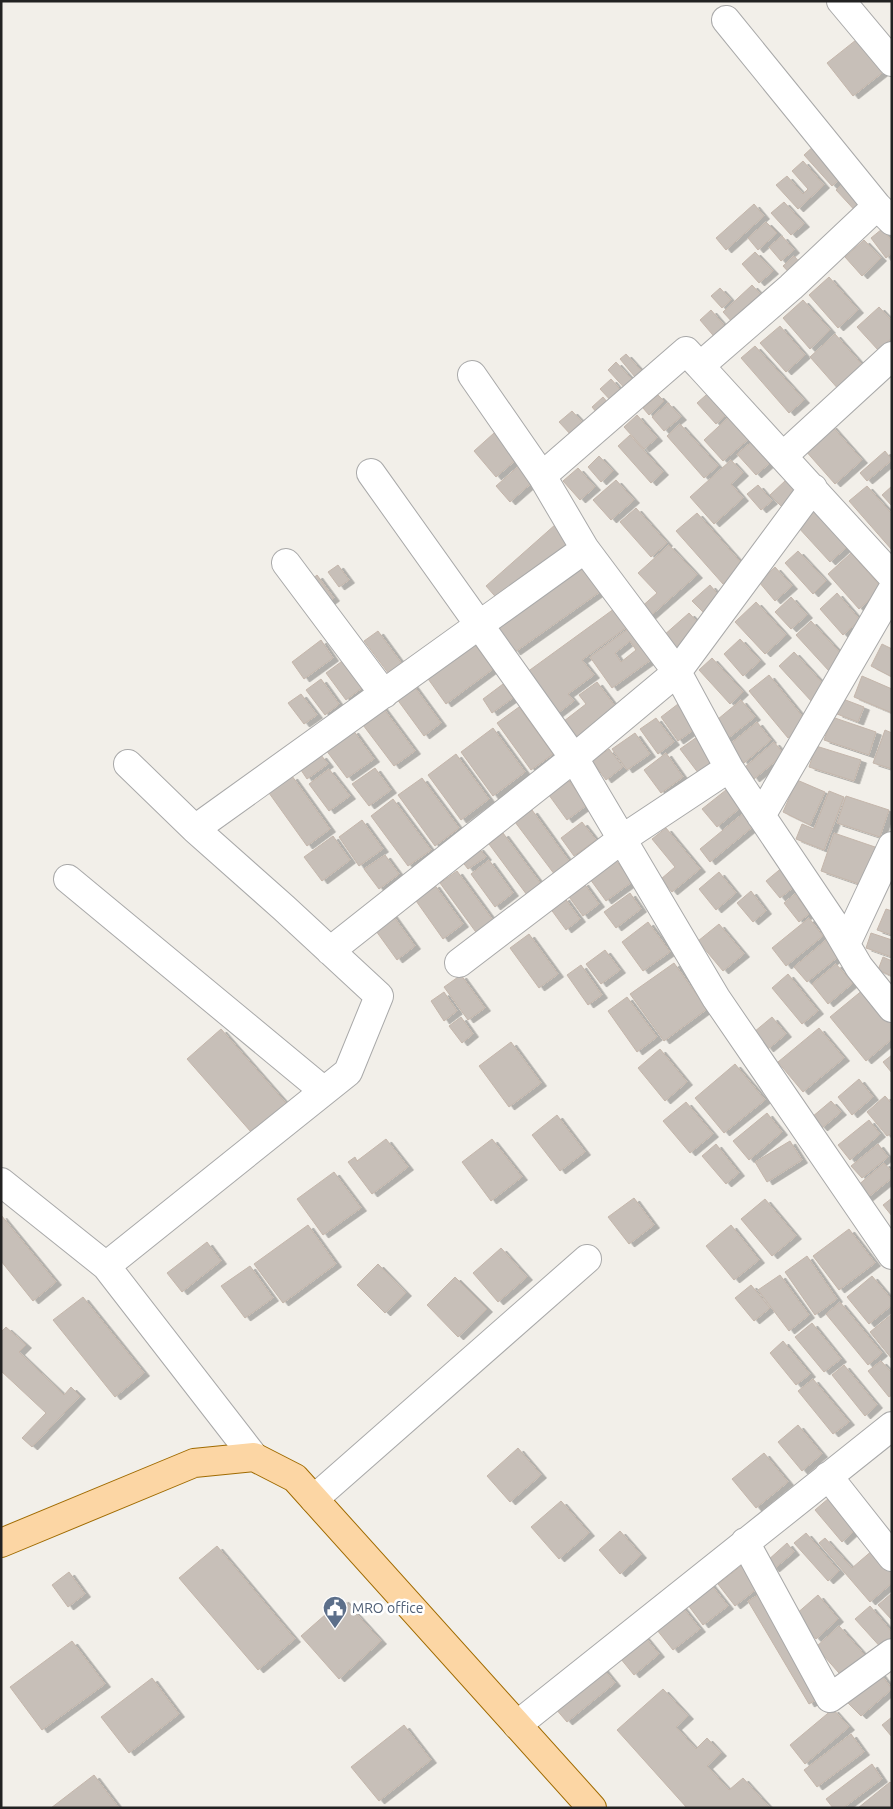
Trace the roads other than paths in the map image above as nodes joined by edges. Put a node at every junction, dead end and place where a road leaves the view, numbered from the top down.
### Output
1 (841, 1) edge
2 (726, 20) dead end
3 (892, 62) edge
4 (884, 214) edge
5 (892, 356) edge
6 (700, 366) junction
7 (472, 375) dead end
8 (783, 456) junction
9 (371, 473) dead end
10 (542, 476) junction
11 (813, 488) junction
12 (585, 549) junction
13 (286, 563) dead end
14 (892, 576) edge
15 (892, 590) edge
16 (478, 626) junction
17 (677, 672) junction
18 (384, 694) junction
19 (574, 758) junction
20 (128, 764) dead end
21 (729, 768) junction
22 (761, 816) junction
23 (195, 829) junction
24 (622, 839) junction
25 (892, 846) edge
26 (68, 879) dead end
27 (846, 944) junction
28 (330, 950) junction
29 (459, 963) dead end
30 (892, 1008) edge
31 (324, 1091) junction
32 (5, 1190) edge
33 (892, 1255) edge
34 (587, 1259) dead end
35 (106, 1266) junction
36 (892, 1426) edge
37 (254, 1456) junction
38 (828, 1476) junction
39 (314, 1499) junction
40 (745, 1542) junction
41 (1, 1543) edge
42 (892, 1556) edge
43 (892, 1653) edge
44 (517, 1725) junction
45 (592, 1808) edge

1 - 3 street
2 - 4 street
4 - 6 street
5 - 8 street
6 - 8 street
6 - 10 street
7 - 10 street
8 - 11 street
9 - 16 street
10 - 12 street
11 - 14 street
11 - 17 street
12 - 16 street
12 - 17 street
13 - 18 street
15 - 22 street
16 - 18 street
16 - 19 street
17 - 19 street
17 - 21 street
18 - 23 street
19 - 24 street
19 - 28 street
20 - 23 street
21 - 22 street
21 - 24 street
22 - 27 street
23 - 28 street
24 - 29 street
24 - 33 street
25 - 27 street
26 - 31 street
27 - 30 street
28 - 31 street
31 - 35 street
32 - 35 street
34 - 39 street
35 - 37 street
36 - 38 street
37 - 39 main road
37 - 41 main road
38 - 40 street
38 - 42 street
39 - 44 main road
40 - 43 street
40 - 44 street
44 - 45 main road

